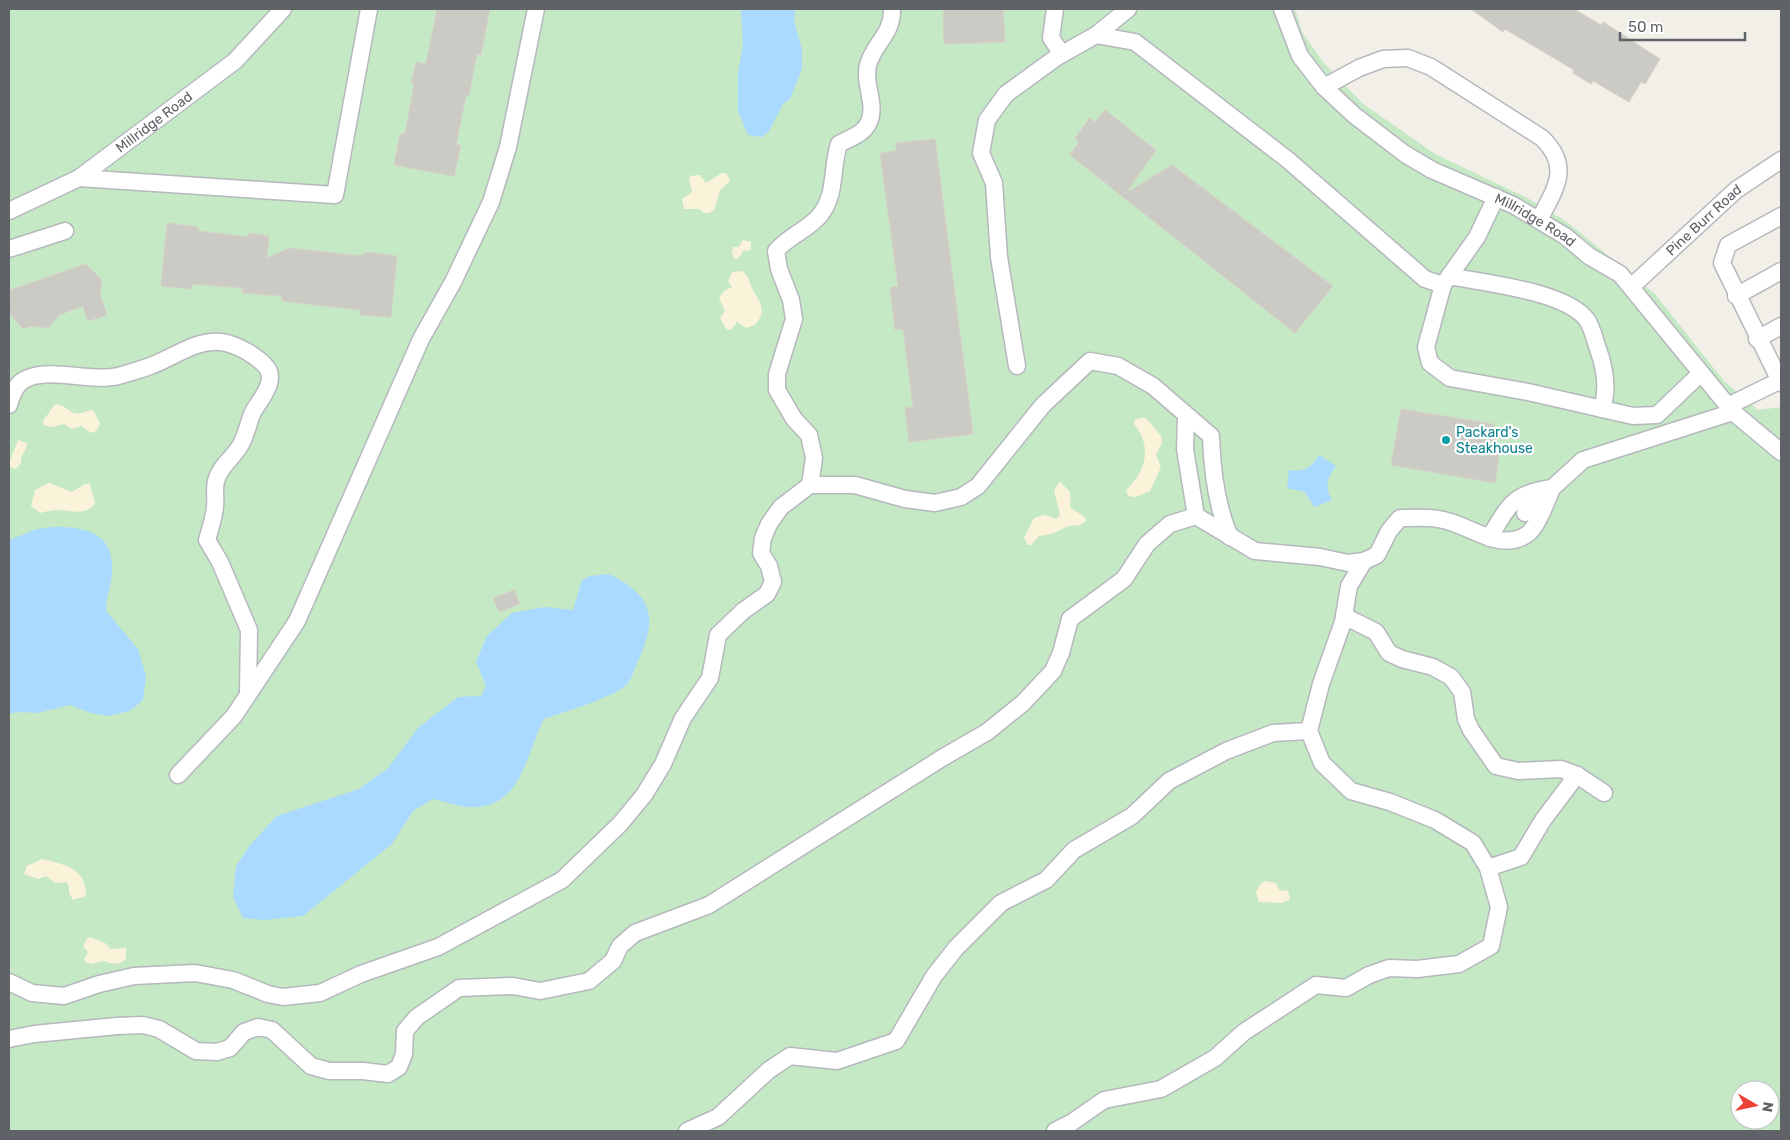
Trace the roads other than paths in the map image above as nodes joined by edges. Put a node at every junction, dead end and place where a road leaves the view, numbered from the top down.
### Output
1 (283, 9) edge
2 (369, 9) edge
3 (536, 9) edge
4 (892, 9) edge
5 (1055, 9) edge
6 (1128, 9) edge
7 (1282, 9) edge
8 (1096, 35) junction
9 (1062, 54) junction
10 (1324, 87) junction
11 (1781, 160) edge
12 (79, 178) junction
13 (1496, 197) junction
14 (9, 211) edge
15 (1781, 216) edge
16 (1539, 220) junction
17 (65, 231) dead end
18 (9, 249) edge
19 (1781, 271) edge
20 (1446, 281) junction
21 (1631, 287) junction
22 (1736, 296) junction
23 (1781, 326) edge
24 (1757, 339) junction
25 (1016, 366) dead end
26 (1701, 373) junction
27 (1780, 381) edge
28 (9, 405) edge
29 (1602, 409) junction
30 (1731, 409) junction
31 (1186, 417) junction
32 (1781, 452) edge
33 (810, 485) junction
34 (1552, 488) junction
35 (1525, 514) dead end
36 (1196, 516) junction
37 (1230, 537) junction
38 (1489, 538) junction
39 (1364, 561) junction
40 (1344, 616) junction
41 (248, 694) junction
42 (1309, 731) junction
43 (178, 775) dead end
44 (1576, 775) junction
45 (1604, 793) dead end
46 (1488, 868) junction
47 (9, 982) edge
48 (9, 1039) edge
49 (688, 1131) edge
50 (1055, 1131) edge

1 - 12 street, Millridge Road
2 - 12 street
3 - 41 street
4 - 33 street
5 - 9 street
6 - 8 street
7 - 10 street, Millridge Road
8 - 9 street
8 - 20 street
9 - 25 street
10 - 13 street, Millridge Road
10 - 16 street
11 - 21 street, Pine Burr Road
12 - 14 street, Millridge Road
13 - 16 street, Millridge Road
13 - 20 street
15 - 22 street
16 - 21 street, Millridge Road
17 - 18 street
19 - 22 street
20 - 29 street
20 - 29 street
21 - 26 street, Millridge Road
22 - 24 street
23 - 24 street
24 - 27 street
26 - 29 street
26 - 30 street, Millridge Road
27 - 30 street
28 - 41 street
30 - 32 street, Millridge Road
30 - 34 street
31 - 33 street
31 - 36 street
31 - 37 street
33 - 47 street
34 - 35 street
34 - 38 street
34 - 38 street
36 - 37 street
36 - 48 street
37 - 39 street
38 - 39 street
39 - 40 street
40 - 42 street
40 - 44 street
41 - 43 street
42 - 46 street
42 - 49 street
44 - 45 street
44 - 46 street
46 - 50 street

